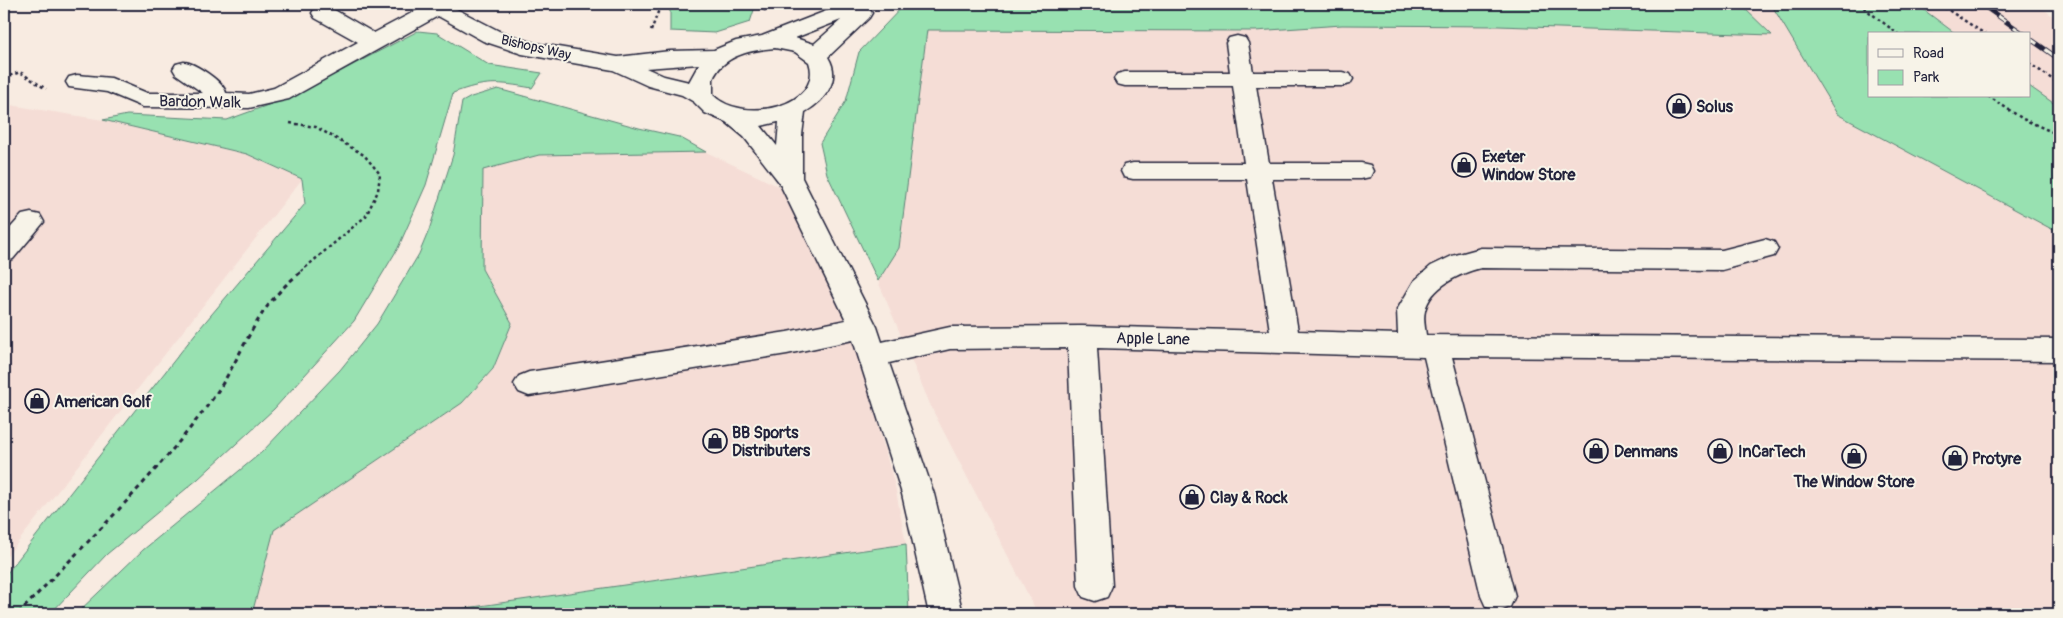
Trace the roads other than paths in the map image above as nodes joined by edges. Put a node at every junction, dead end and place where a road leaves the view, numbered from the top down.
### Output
1 (862, 4) edge
2 (868, 4) edge
3 (435, 5) edge
4 (323, 13) dead end
5 (374, 42) junction
6 (767, 42) junction
7 (1237, 43) dead end
8 (717, 57) junction
9 (816, 57) junction
10 (618, 64) junction
11 (184, 69) dead end
12 (321, 72) junction
13 (1125, 79) dead end
14 (1242, 79) junction
15 (1342, 79) dead end
16 (77, 82) dead end
17 (344, 86) dead end
18 (703, 97) junction
19 (215, 102) junction
20 (794, 109) junction
21 (735, 117) junction
22 (1133, 171) dead end
23 (1257, 171) junction
24 (1361, 171) dead end
25 (790, 178) junction
26 (31, 222) dead end
27 (1765, 248) dead end
28 (4, 252) edge
29 (863, 328) junction
30 (1082, 336) junction
31 (1286, 342) junction
32 (1424, 345) junction
33 (2059, 350) edge
34 (872, 356) junction
35 (529, 384) dead end
36 (1095, 586) dead end
37 (1498, 596) dead end
38 (946, 614) edge

1 - 6 street
2 - 9 street
3 - 5 street, Bardon Walk
3 - 10 street, Bishops Way
4 - 5 street
5 - 12 street, Bardon Walk
6 - 8 street
6 - 9 street
7 - 14 street
8 - 10 street, Bishops Way
8 - 18 street
9 - 20 street
10 - 18 street, Bishops Way
11 - 19 street
12 - 17 street
12 - 19 street, Bardon Walk
13 - 14 street
14 - 15 street
14 - 23 street
16 - 19 street, Bardon Walk
18 - 21 street
20 - 21 street
20 - 25 street
21 - 25 street
22 - 23 street
23 - 24 street
23 - 31 street
25 - 29 street
26 - 28 street
27 - 32 street
29 - 34 street
29 - 35 street
30 - 31 street, Apple Lane
30 - 34 street, Apple Lane
30 - 36 street
31 - 32 street, Apple Lane
32 - 33 street, Apple Lane
32 - 37 street
34 - 38 street

